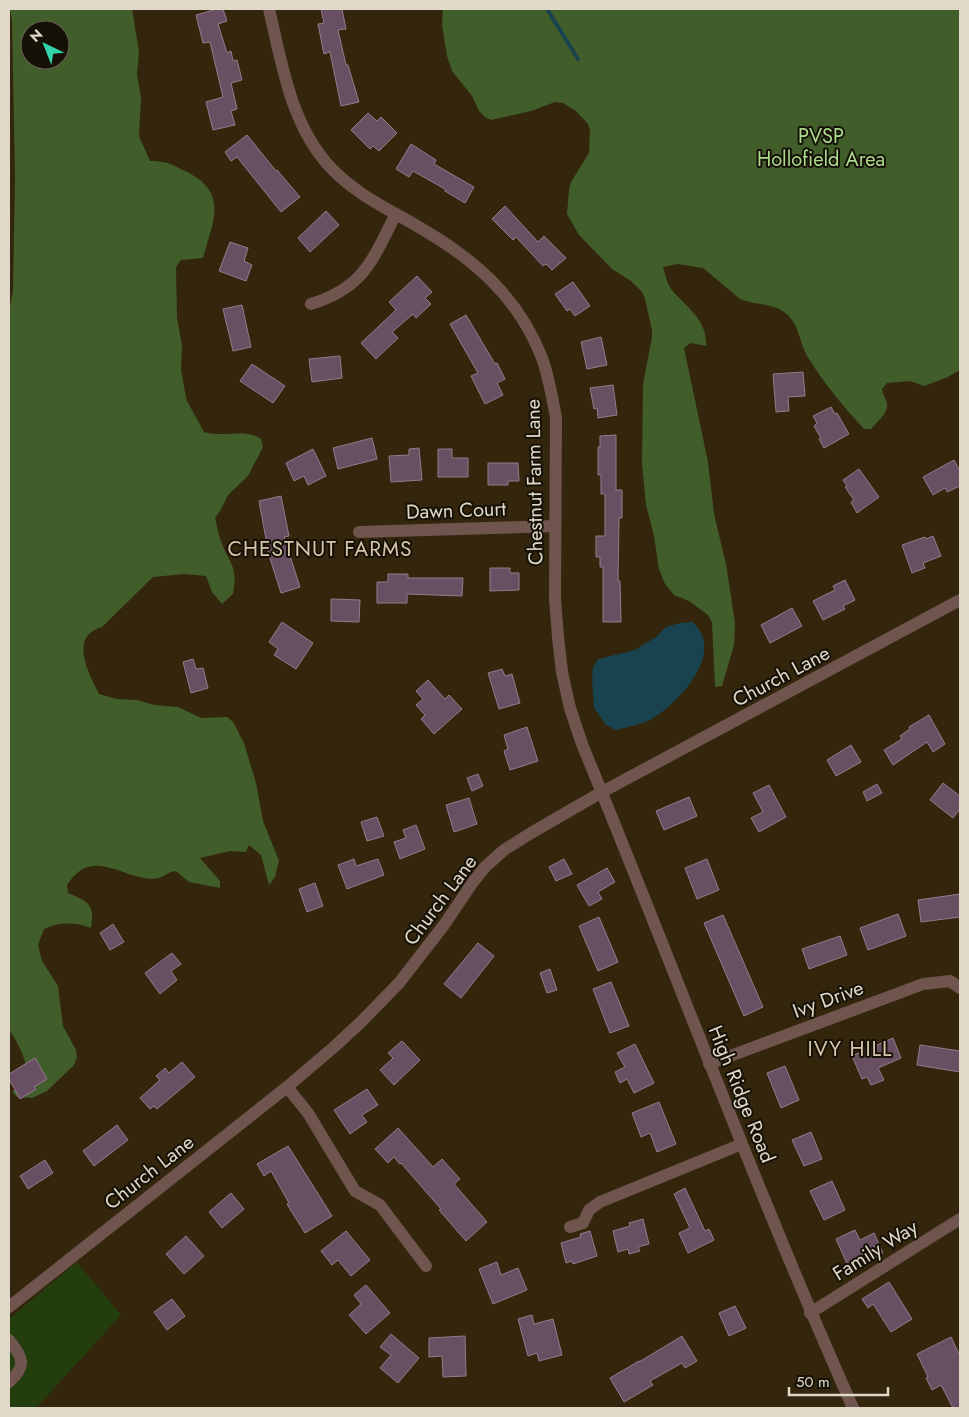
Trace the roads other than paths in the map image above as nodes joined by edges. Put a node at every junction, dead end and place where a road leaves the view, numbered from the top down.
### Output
1 (269, 9) edge
2 (396, 214) junction
3 (311, 304) dead end
4 (555, 526) junction
5 (359, 532) dead end
6 (960, 600) edge
7 (602, 792) junction
8 (960, 988) edge
9 (709, 1064) junction
10 (287, 1087) junction
11 (742, 1144) junction
12 (960, 1219) edge
13 (570, 1227) dead end
14 (426, 1266) dead end
15 (9, 1307) edge
16 (810, 1313) junction
17 (9, 1340) edge
18 (9, 1382) edge
19 (853, 1408) edge

1 - 2 street, Chestnut Farm Lane
2 - 3 street
2 - 4 street, Chestnut Farm Lane
4 - 5 street, Dawn Court
4 - 7 street, Chestnut Farm Lane
6 - 7 street, Church Lane
7 - 9 street, High Ridge Road
7 - 10 street, Church Lane
8 - 9 street, Ivy Drive
9 - 11 street, High Ridge Road
10 - 14 street
10 - 15 street, Church Lane
11 - 13 street
11 - 16 street, High Ridge Road
12 - 16 street, Family Way
16 - 19 street, High Ridge Road
17 - 18 street

